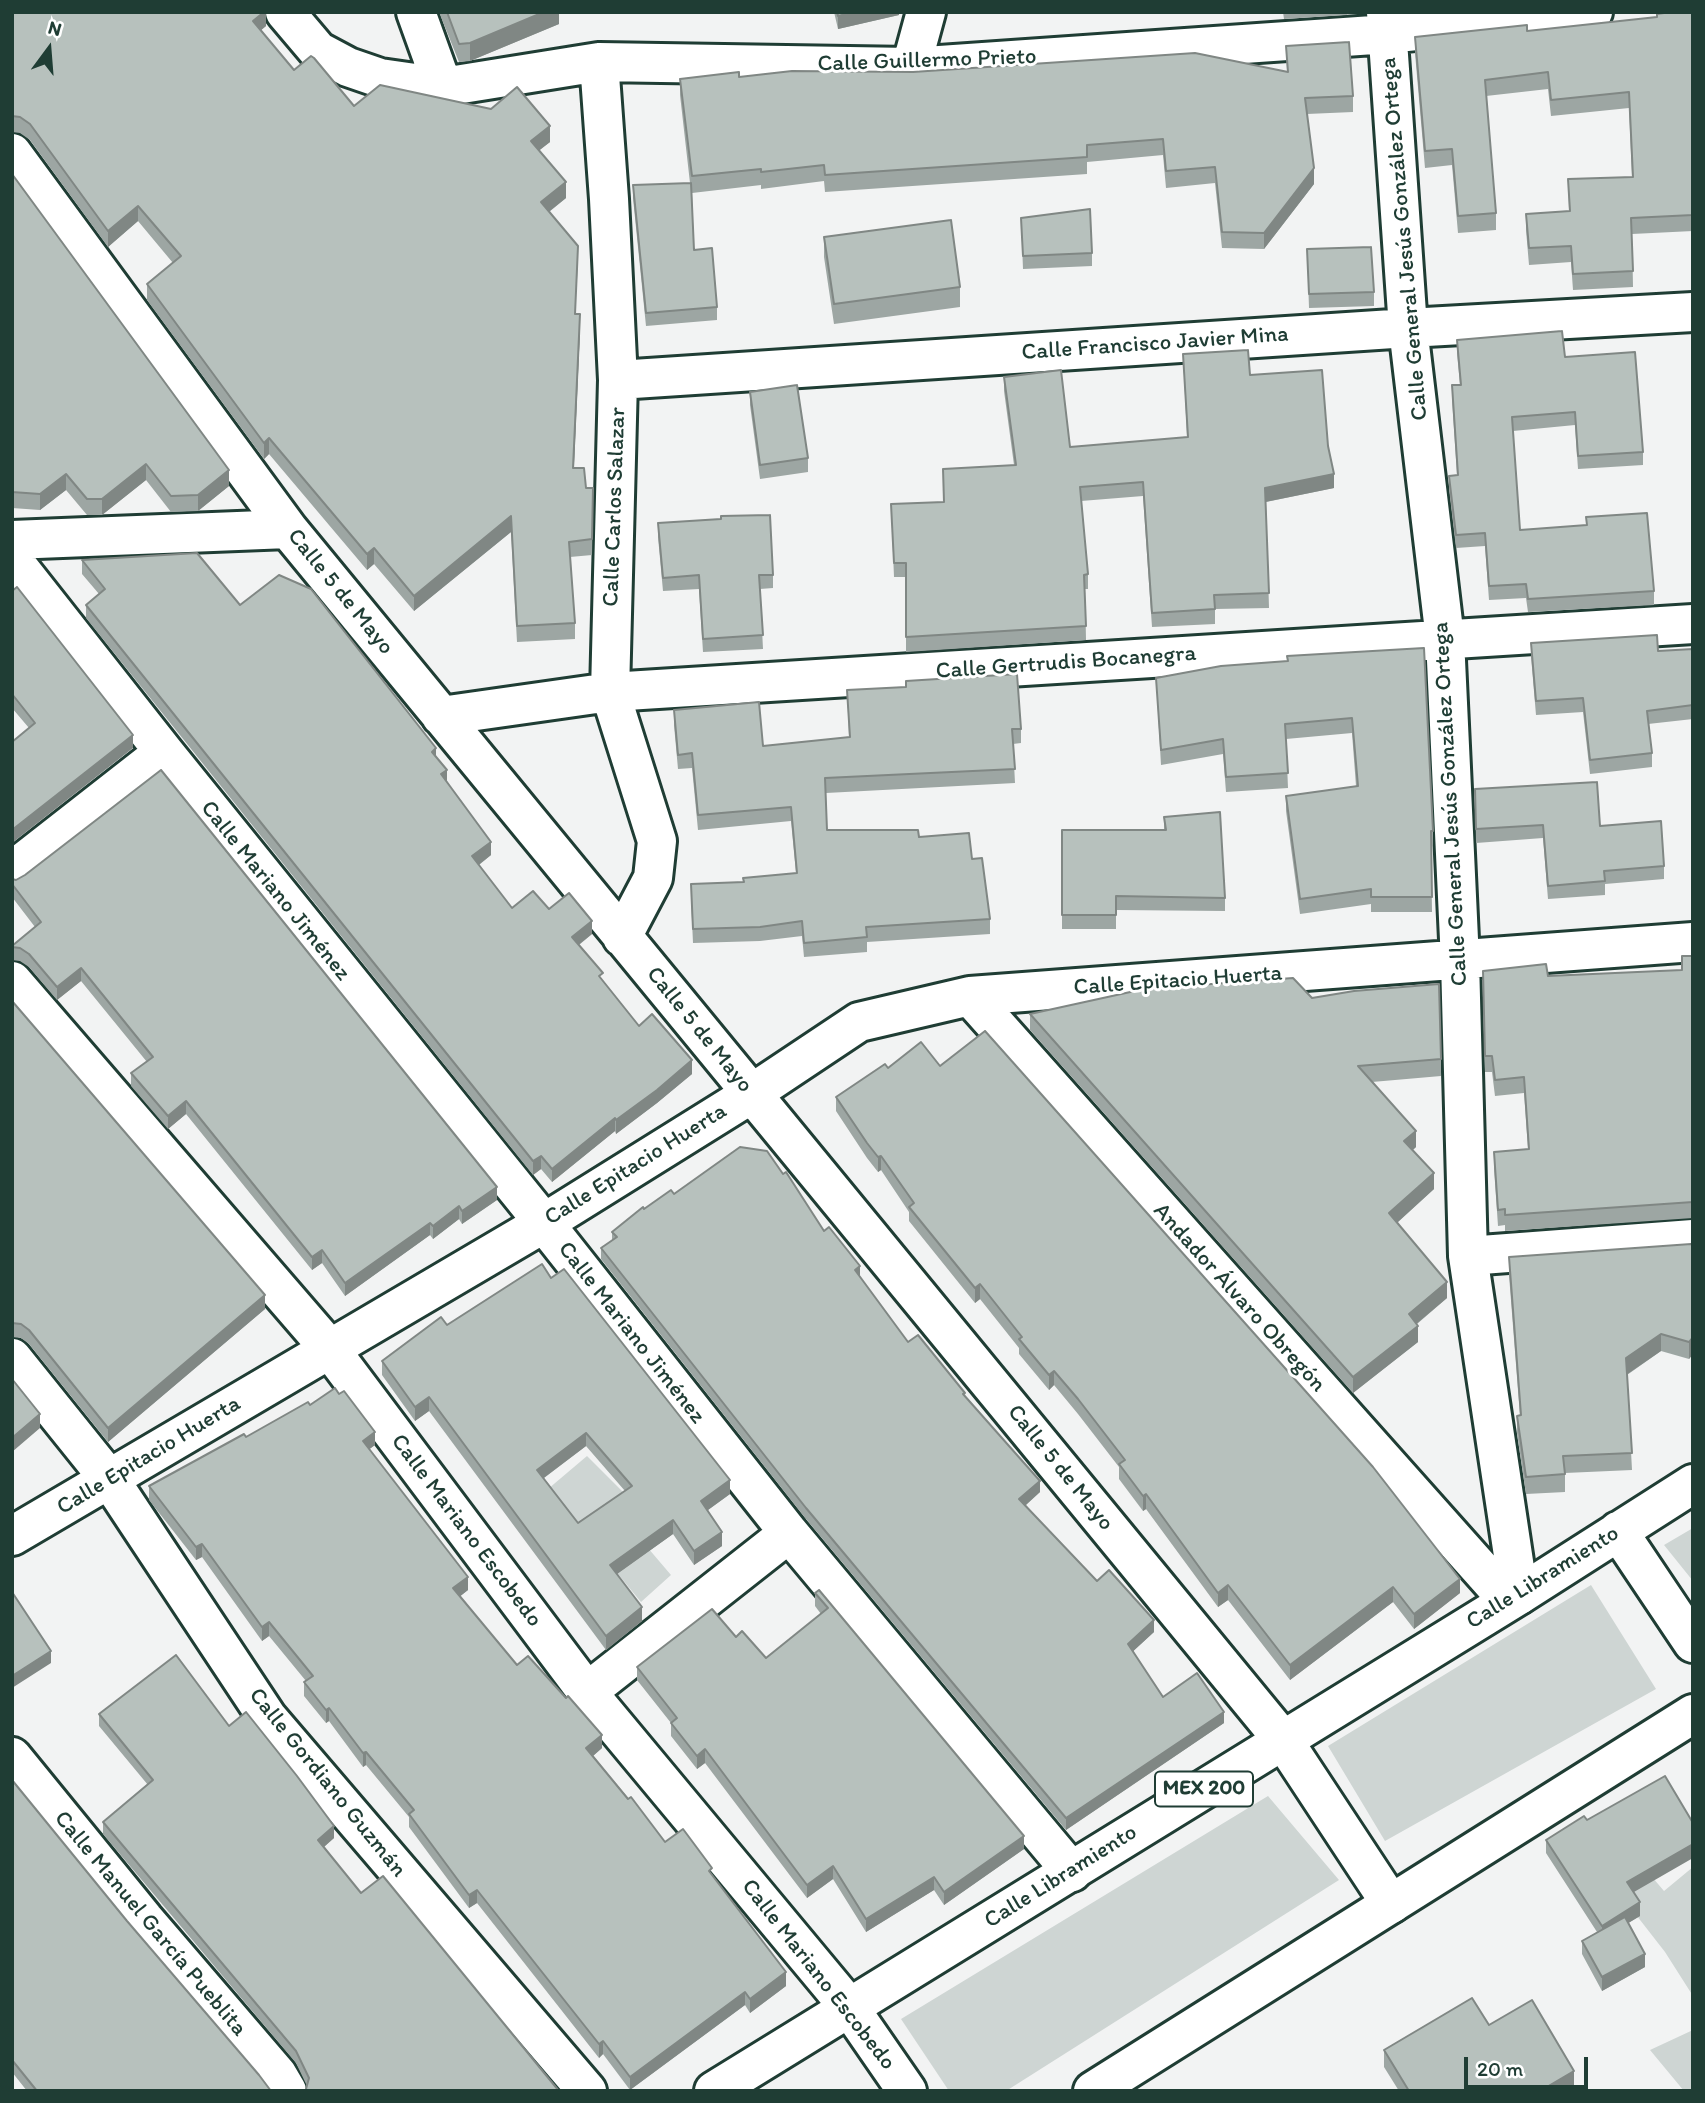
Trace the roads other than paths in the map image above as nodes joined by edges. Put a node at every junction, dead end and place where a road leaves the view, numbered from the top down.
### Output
1 (285, 12) edge
2 (416, 12) edge
3 (926, 12) edge
4 (1593, 12) edge
5 (1387, 23) edge
6 (599, 62) junction
7 (911, 67) junction
8 (443, 88) junction
9 (12, 153) edge
10 (1693, 312) edge
11 (1408, 328) junction
12 (618, 380) junction
13 (288, 529) junction
14 (12, 540) edge
15 (12, 559) edge
16 (1693, 624) edge
17 (1445, 639) junction
18 (610, 692) junction
19 (441, 716) junction
20 (164, 752) junction
21 (12, 871) edge
22 (622, 937) junction
23 (1693, 942) edge
24 (1460, 961) junction
25 (12, 981) edge
26 (970, 996) junction
27 (751, 1094) junction
28 (544, 1223) junction
29 (1693, 1239) edge
30 (1468, 1256) junction
31 (329, 1348) junction
32 (12, 1358) edge
33 (110, 1480) junction
34 (1693, 1484) edge
35 (1618, 1531) junction
36 (789, 1533) junction
37 (12, 1536) edge
38 (1513, 1598) junction
39 (1693, 1643) edge
40 (587, 1692) junction
41 (1693, 1714) edge
42 (1283, 1740) junction
43 (12, 1758) edge
44 (1072, 1871) junction
45 (1391, 1904) junction
46 (849, 2007) junction
47 (1107, 2089) edge
48 (287, 2091) edge
49 (587, 2091) edge
50 (714, 2091) edge
51 (907, 2091) edge

1 - 8 main road, Calle Guillermo Prieto
2 - 8 main road
3 - 7 main road
4 - 5 main road, Calle Guillermo Prieto
5 - 7 main road, Calle Guillermo Prieto
5 - 11 main road, Calle General Jesús González Ortega
6 - 7 main road, Calle Guillermo Prieto
6 - 8 main road, Calle Guillermo Prieto
6 - 12 main road, Calle Carlos Salazar
9 - 13 main road, Calle 5 de Mayo
10 - 11 main road, Calle Francisco Javier Mina
11 - 12 main road, Calle Francisco Javier Mina
11 - 17 main road, Calle General Jesús González Ortega
12 - 18 main road, Calle Carlos Salazar
13 - 14 main road
13 - 19 main road, Calle 5 de Mayo
15 - 20 main road, Calle Mariano Jiménez
16 - 17 main road, Calle Gertrudis Bocanegra
17 - 18 main road, Calle Gertrudis Bocanegra
17 - 24 main road, Calle General Jesús González Ortega
18 - 19 main road, Calle Gertrudis Bocanegra
18 - 22 main road, Calle Carlos Salazar
19 - 22 main road, Calle 5 de Mayo
20 - 21 main road
20 - 28 main road, Calle Mariano Jiménez
22 - 27 main road, Calle 5 de Mayo
23 - 24 main road, Calle Epitacio Huerta
24 - 26 main road, Calle Epitacio Huerta
24 - 30 main road, Calle General Jesús González Ortega
25 - 31 main road, Calle Mariano Escobedo
26 - 27 main road, Calle Epitacio Huerta
26 - 38 main road, Andador Álvaro Obregón
27 - 28 main road, Calle Epitacio Huerta
27 - 42 main road, Calle 5 de Mayo
28 - 31 main road, Calle Epitacio Huerta
28 - 36 main road, Calle Mariano Jiménez
29 - 30 main road
30 - 38 main road, Calle General Jesús González Ortega
31 - 33 main road, Calle Epitacio Huerta
31 - 40 main road, Calle Mariano Escobedo
32 - 33 main road, Calle Gordiano Guzmán
33 - 37 main road, Calle Epitacio Huerta
33 - 49 main road, Calle Gordiano Guzmán
34 - 35 main road, Calle Libramiento / MEX 200
35 - 38 main road, Calle Libramiento / MEX 200
35 - 39 main road
36 - 40 main road
36 - 44 main road, Calle Mariano Jiménez
38 - 42 main road, Calle Libramiento / MEX 200
40 - 46 main road, Calle Mariano Escobedo
41 - 45 main road
42 - 44 main road, Calle Libramiento / MEX 200
42 - 45 main road, Calle 5 de Mayo
43 - 48 main road, Calle Manuel García Pueblita
44 - 46 main road, Calle Libramiento / MEX 200
45 - 47 main road
46 - 50 main road, Calle Libramiento / MEX 200
46 - 51 main road, Calle Mariano Escobedo

